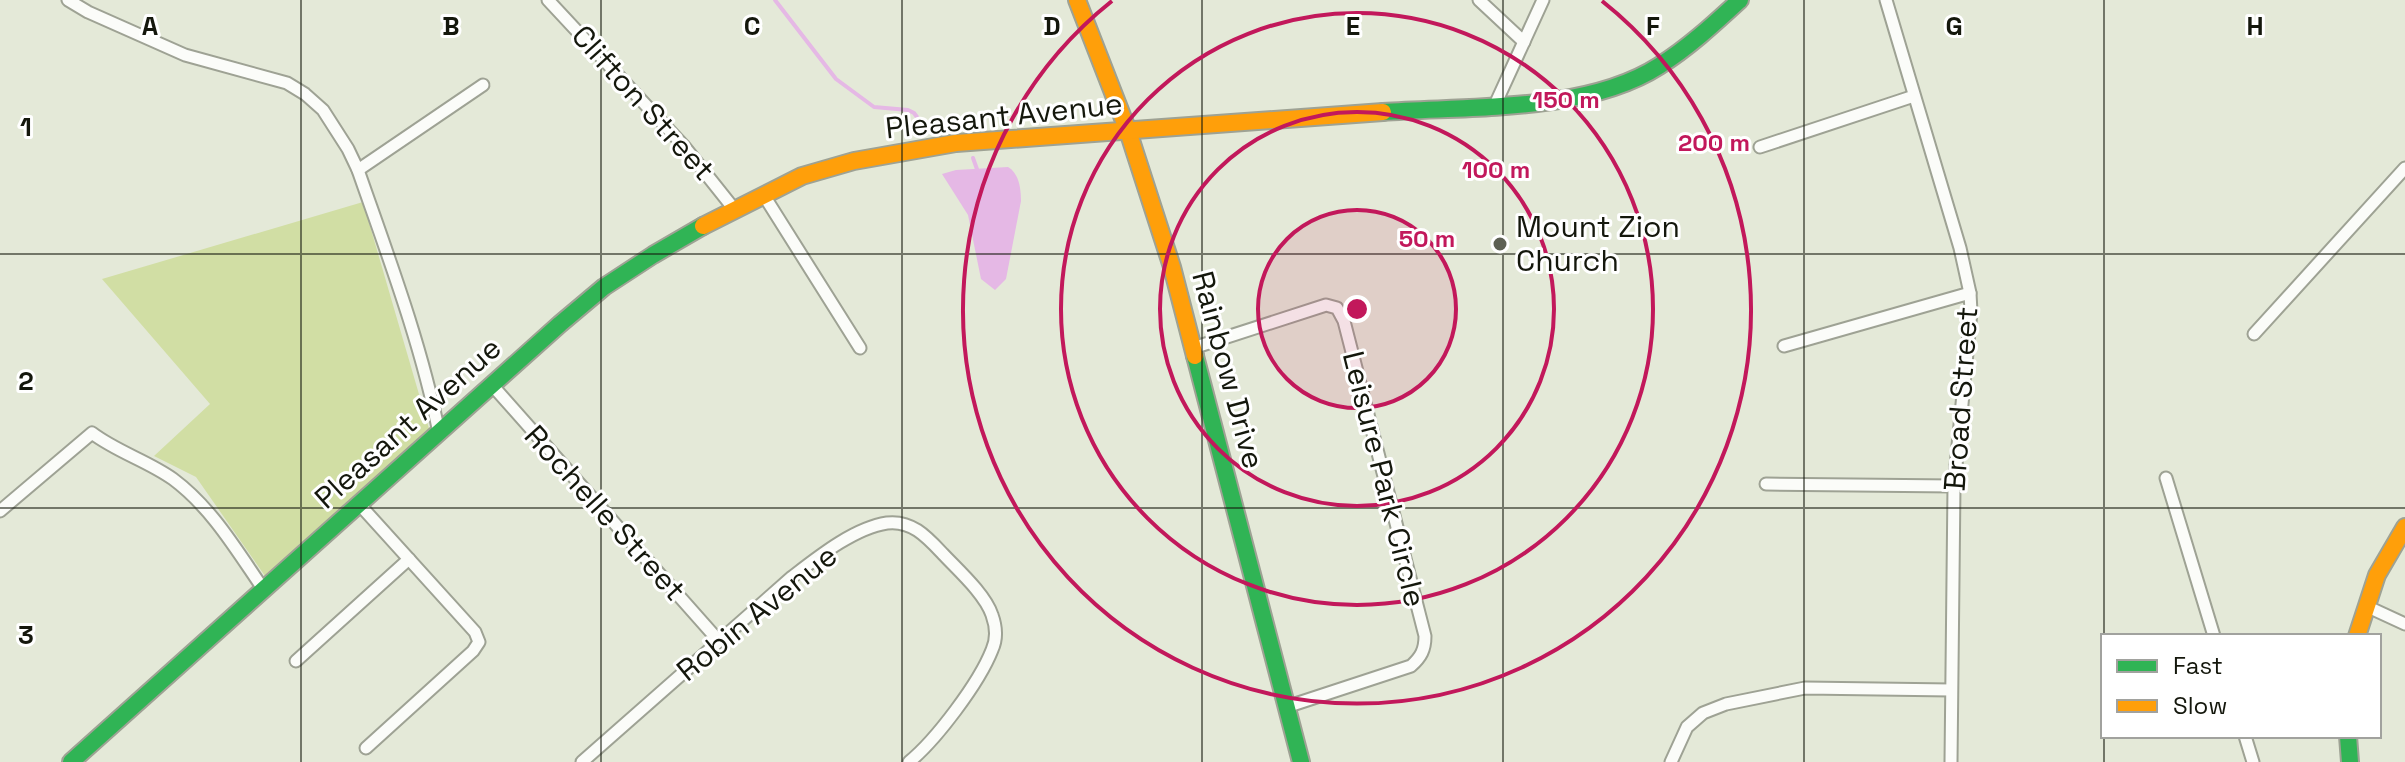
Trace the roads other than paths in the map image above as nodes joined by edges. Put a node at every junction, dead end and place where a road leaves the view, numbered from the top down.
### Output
1 (68, 0) edge
2 (548, 0) edge
3 (1077, 0) edge
4 (1479, 0) edge
5 (1543, 0) edge
6 (1740, 0) edge
7 (1886, 0) edge
8 (1524, 42) junction
9 (483, 85) dead end
10 (1914, 96) junction
11 (1494, 107) junction
12 (1128, 131) junction
13 (1760, 147) dead end
14 (2405, 168) edge
15 (358, 170) junction
16 (763, 194) junction
17 (734, 209) junction
18 (1970, 293) junction
19 (2254, 334) dead end
20 (1784, 346) dead end
21 (860, 348) dead end
22 (1193, 348) junction
23 (492, 385) junction
24 (439, 433) junction
25 (2166, 478) dead end
26 (1766, 484) dead end
27 (1954, 486) junction
28 (360, 505) junction
29 (0, 511) edge
30 (2405, 527) edge
31 (409, 559) junction
32 (264, 590) junction
33 (2366, 606) junction
34 (2405, 624) edge
35 (2213, 634) edge
36 (2358, 634) edge
37 (718, 640) junction
38 (296, 661) dead end
39 (1951, 690) junction
40 (1286, 707) junction
41 (2246, 738) edge
42 (2348, 738) edge
43 (366, 748) dead end
44 (71, 762) edge
45 (582, 762) edge
46 (909, 762) edge
47 (1301, 762) edge
48 (1671, 762) edge
49 (1951, 762) edge
50 (2253, 762) edge
51 (2350, 762) edge

1 - 15 street
2 - 17 street, Clifton Street
3 - 12 street, Rainbow Drive
4 - 8 street
5 - 8 street
6 - 11 street, Pleasant Avenue
7 - 10 street, Broad Street
8 - 11 street
9 - 15 street
10 - 13 street
10 - 18 street, Broad Street
11 - 12 street, Pleasant Avenue
12 - 16 street, Pleasant Avenue
12 - 22 street, Rainbow Drive
14 - 19 street
15 - 24 street
16 - 17 street, Pleasant Avenue
16 - 21 street
17 - 23 street, Pleasant Avenue
18 - 20 street
18 - 27 street, Broad Street
22 - 40 street, Rainbow Drive
22 - 40 street, Leisure Park Circle
23 - 24 street, Pleasant Avenue
23 - 37 street, Rochelle Street
24 - 28 street, Pleasant Avenue
25 - 35 street
26 - 27 street
27 - 39 street, Broad Street
28 - 31 street
28 - 32 street, Pleasant Avenue
29 - 32 street
30 - 33 street
31 - 38 street
31 - 43 street
32 - 44 street, Pleasant Avenue
33 - 34 street
33 - 36 street
37 - 45 street, Robin Avenue
37 - 46 street, Robin Avenue
39 - 48 street
39 - 49 street, Broad Street
40 - 47 street, Rainbow Drive
41 - 50 street
42 - 51 street

